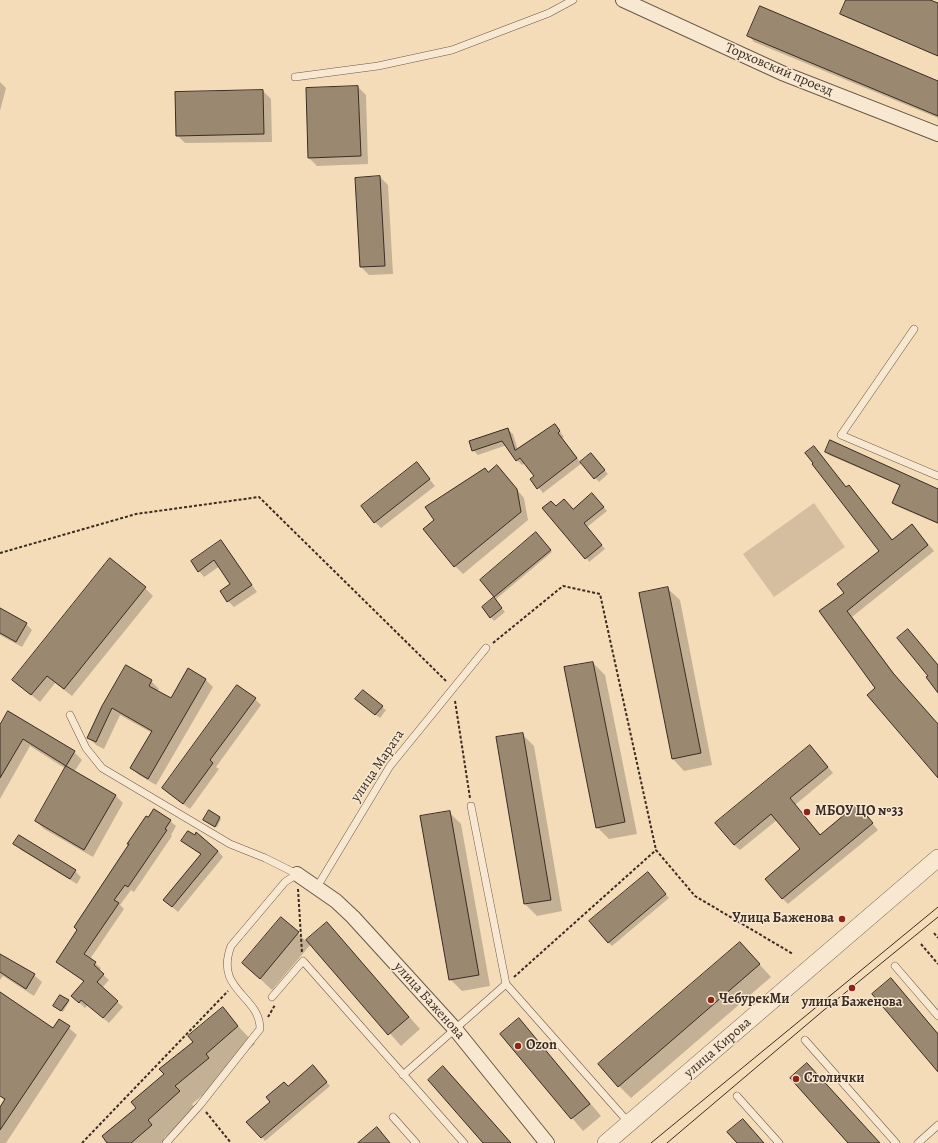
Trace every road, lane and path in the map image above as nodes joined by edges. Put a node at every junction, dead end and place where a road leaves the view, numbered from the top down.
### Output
1 (573, 0) edge
2 (623, 0) edge
3 (295, 77) dead end
4 (938, 134) edge
5 (914, 329) dead end
6 (938, 476) edge
7 (0, 553) edge
8 (486, 648) joint
9 (453, 688) junction
10 (70, 715) dead end
11 (471, 806) joint
12 (656, 850) junction
13 (938, 858) edge
14 (297, 874) junction
15 (317, 887) junction
16 (934, 933) dead end
17 (938, 938) edge
18 (921, 944) dead end
19 (793, 954) dead end
20 (303, 961) junction
21 (938, 964) edge
22 (895, 966) dead end
23 (506, 984) junction
24 (233, 985) junction
25 (272, 997) joint
26 (938, 1016) edge
27 (260, 1029) junction
28 (455, 1029) junction
29 (805, 1040) dead end
30 (403, 1074) junction
31 (737, 1096) dead end
32 (200, 1105) junction
33 (393, 1117) dead end
34 (629, 1123) junction
35 (938, 1124) edge
36 (82, 1143) edge
37 (166, 1143) edge
38 (231, 1143) edge
39 (416, 1143) edge
40 (464, 1143) edge
41 (547, 1143) edge
42 (606, 1143) edge
43 (779, 1143) edge
44 (896, 1143) edge
45 (918, 1143) edge

1 - 3 lane
2 - 4 street, Торховский проезд
5 - 6 lane
7 - 9 path
8 - 9 lane, улица Марата
8 - 12 path
9 - 11 path
9 - 15 lane, улица Марата
10 - 14 lane
11 - 23 lane
12 - 19 path
12 - 23 path
13 - 34 street, улица Кирова
14 - 15 street, улица Баженова
14 - 20 path
14 - 24 lane
15 - 28 street, улица Баженова
16 - 17 path
18 - 21 path
20 - 25 lane
20 - 30 lane
22 - 26 lane
23 - 28 lane
23 - 34 lane
24 - 27 lane
24 - 36 path
25 - 27 path
27 - 32 lane
28 - 30 lane
28 - 41 street, улица Баженова
29 - 44 lane
30 - 40 lane
31 - 43 lane
32 - 37 lane
32 - 38 path
33 - 39 lane
34 - 42 street, улица Кирова
35 - 45 lane

